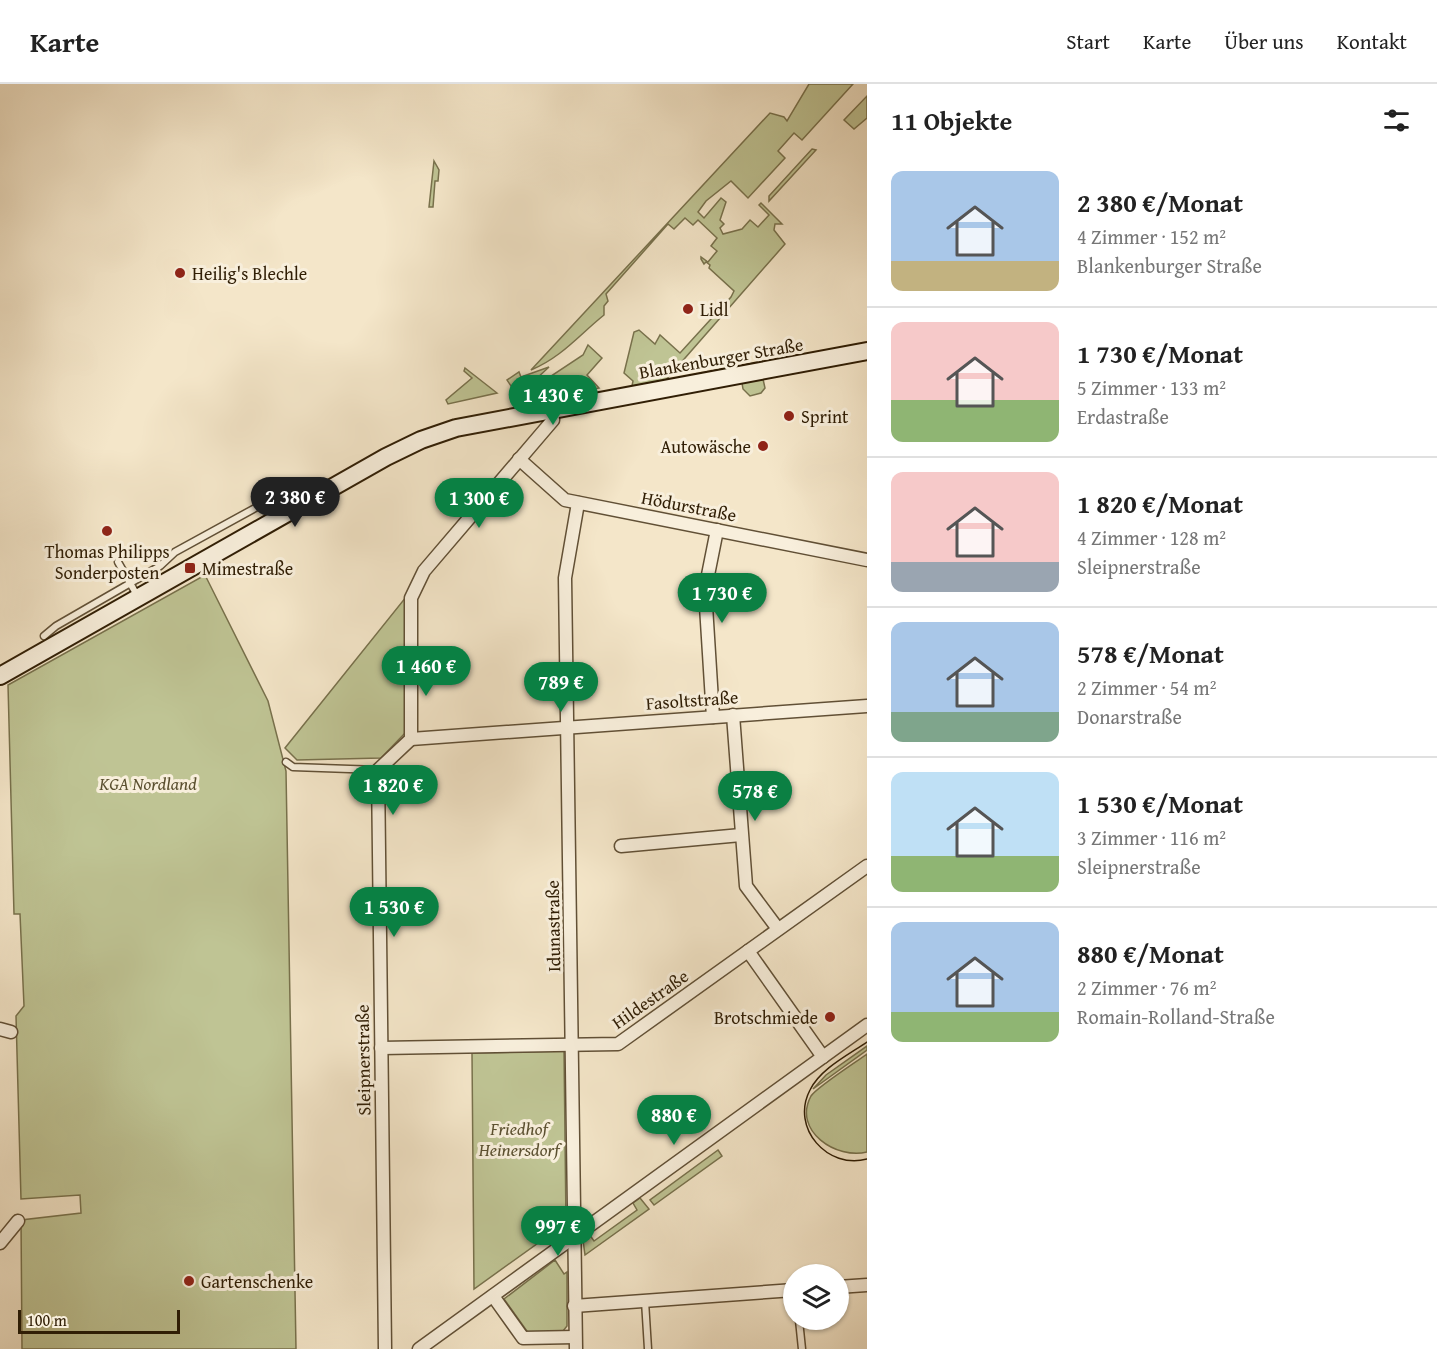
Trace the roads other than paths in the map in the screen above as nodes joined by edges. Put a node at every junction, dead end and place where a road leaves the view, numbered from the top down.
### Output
1 (867, 351) edge
2 (552, 409) junction
3 (519, 459) junction
4 (288, 490) dead end
5 (578, 503) junction
6 (717, 530) junction
7 (867, 560) edge
8 (118, 562) dead end
9 (134, 591) junction
10 (44, 636) dead end
11 (0, 676) edge
12 (867, 706) edge
13 (734, 715) junction
14 (713, 717) junction
15 (568, 727) junction
16 (411, 739) junction
17 (286, 762) dead end
18 (378, 770) junction
19 (741, 836) junction
20 (621, 846) dead end
21 (867, 866) edge
22 (778, 929) junction
23 (748, 951) junction
24 (867, 1025) edge
25 (572, 1044) junction
26 (381, 1048) junction
27 (823, 1057) junction
28 (18, 1221) dead end
29 (573, 1238) junction
30 (0, 1243) edge
31 (867, 1285) edge
32 (849, 1286) edge
33 (783, 1291) edge
34 (493, 1296) junction
35 (645, 1301) junction
36 (574, 1306) junction
37 (800, 1330) edge
38 (576, 1343) edge
39 (385, 1349) edge
40 (418, 1349) edge
41 (648, 1349) edge
42 (802, 1349) edge

1 - 2 main road, Blankenburger Straße
2 - 3 street
2 - 9 main road, Blankenburger Straße
3 - 5 street, Hödurstraße
3 - 16 street
4 - 9 lane
5 - 6 street, Hödurstraße
5 - 15 street, Idunastraße
6 - 7 street, Hödurstraße
6 - 14 street
8 - 9 lane
9 - 10 lane
9 - 11 main road, Blankenburger Straße
12 - 13 street, Fasoltstraße
13 - 14 street, Fasoltstraße
13 - 19 street
14 - 15 street, Fasoltstraße
15 - 16 street, Fasoltstraße
15 - 25 street, Idunastraße
16 - 18 street
17 - 18 lane
18 - 26 street, Sleipnerstraße
19 - 20 street
19 - 22 street
21 - 22 street, Hildestraße
22 - 23 street, Hildestraße
23 - 25 street, Hildestraße
23 - 27 street
24 - 27 street
25 - 26 street, Hildestraße
25 - 29 street, Idunastraße
26 - 39 street, Sleipnerstraße
27 - 29 street
28 - 30 street
29 - 34 street
29 - 36 street, Idunastraße
31 - 32 street
33 - 35 street
34 - 38 street
34 - 40 street
35 - 36 street
35 - 41 lane
36 - 38 street, Idunastraße
37 - 42 lane

